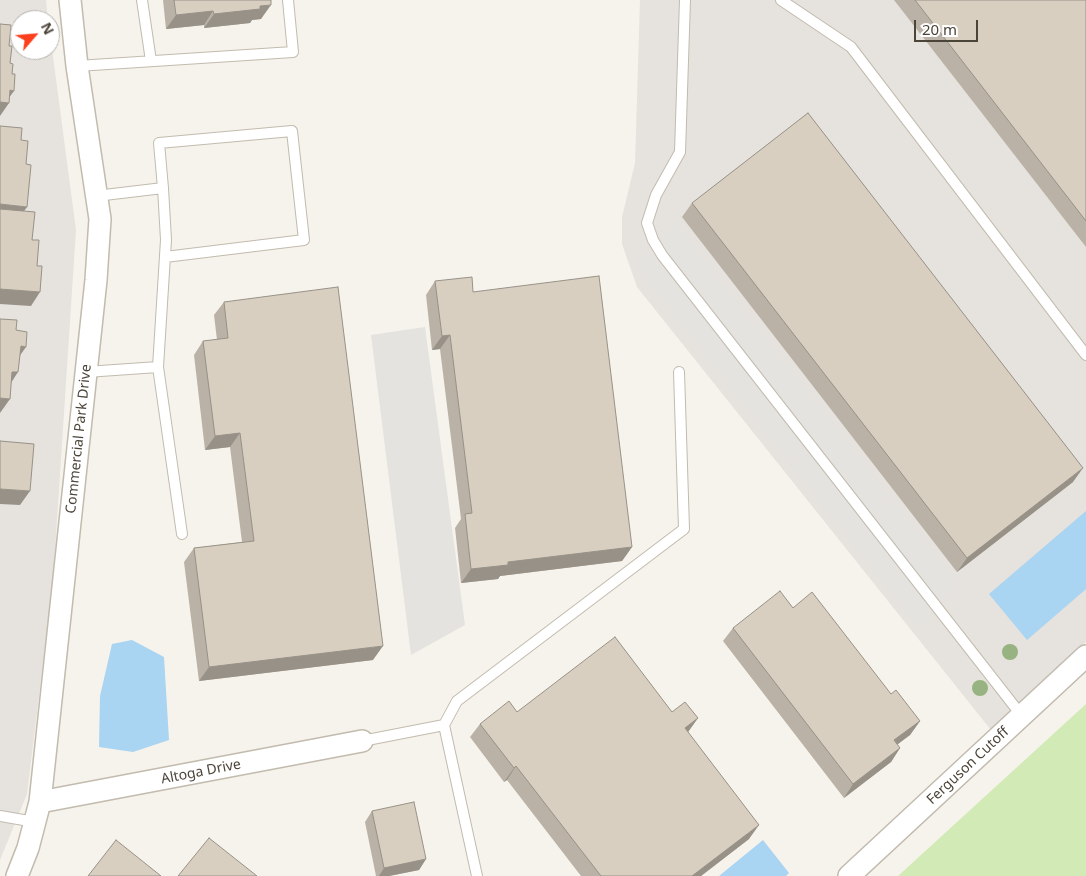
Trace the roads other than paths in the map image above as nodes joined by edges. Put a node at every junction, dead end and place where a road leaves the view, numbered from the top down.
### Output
1 (70, 0) edge
2 (142, 0) edge
3 (288, 0) edge
4 (685, 0) edge
5 (781, 0) edge
6 (151, 61) junction
7 (76, 66) junction
8 (163, 188) junction
9 (96, 196) junction
10 (165, 257) junction
11 (1086, 355) edge
12 (158, 367) junction
13 (86, 372) junction
14 (679, 372) dead end
15 (182, 534) dead end
16 (1086, 656) edge
17 (1022, 716) junction
18 (444, 725) junction
19 (362, 742) joint
20 (37, 812) junction
21 (0, 816) edge
22 (17, 876) edge
23 (477, 876) edge
24 (850, 876) edge

1 - 7 street, Commercial Park Drive
2 - 6 lane
3 - 6 lane
4 - 17 lane
5 - 11 lane
6 - 7 lane
7 - 9 street, Commercial Park Drive
8 - 9 lane
8 - 10 lane
8 - 10 lane
9 - 13 street, Commercial Park Drive
10 - 12 lane
12 - 13 lane
12 - 15 lane
13 - 20 street, Commercial Park Drive
14 - 18 lane
16 - 17 street, Ferguson Cutoff
17 - 24 street, Ferguson Cutoff
18 - 19 lane
18 - 23 lane
19 - 20 street, Altoga Drive
20 - 21 lane
20 - 22 street, Commercial Park Drive

